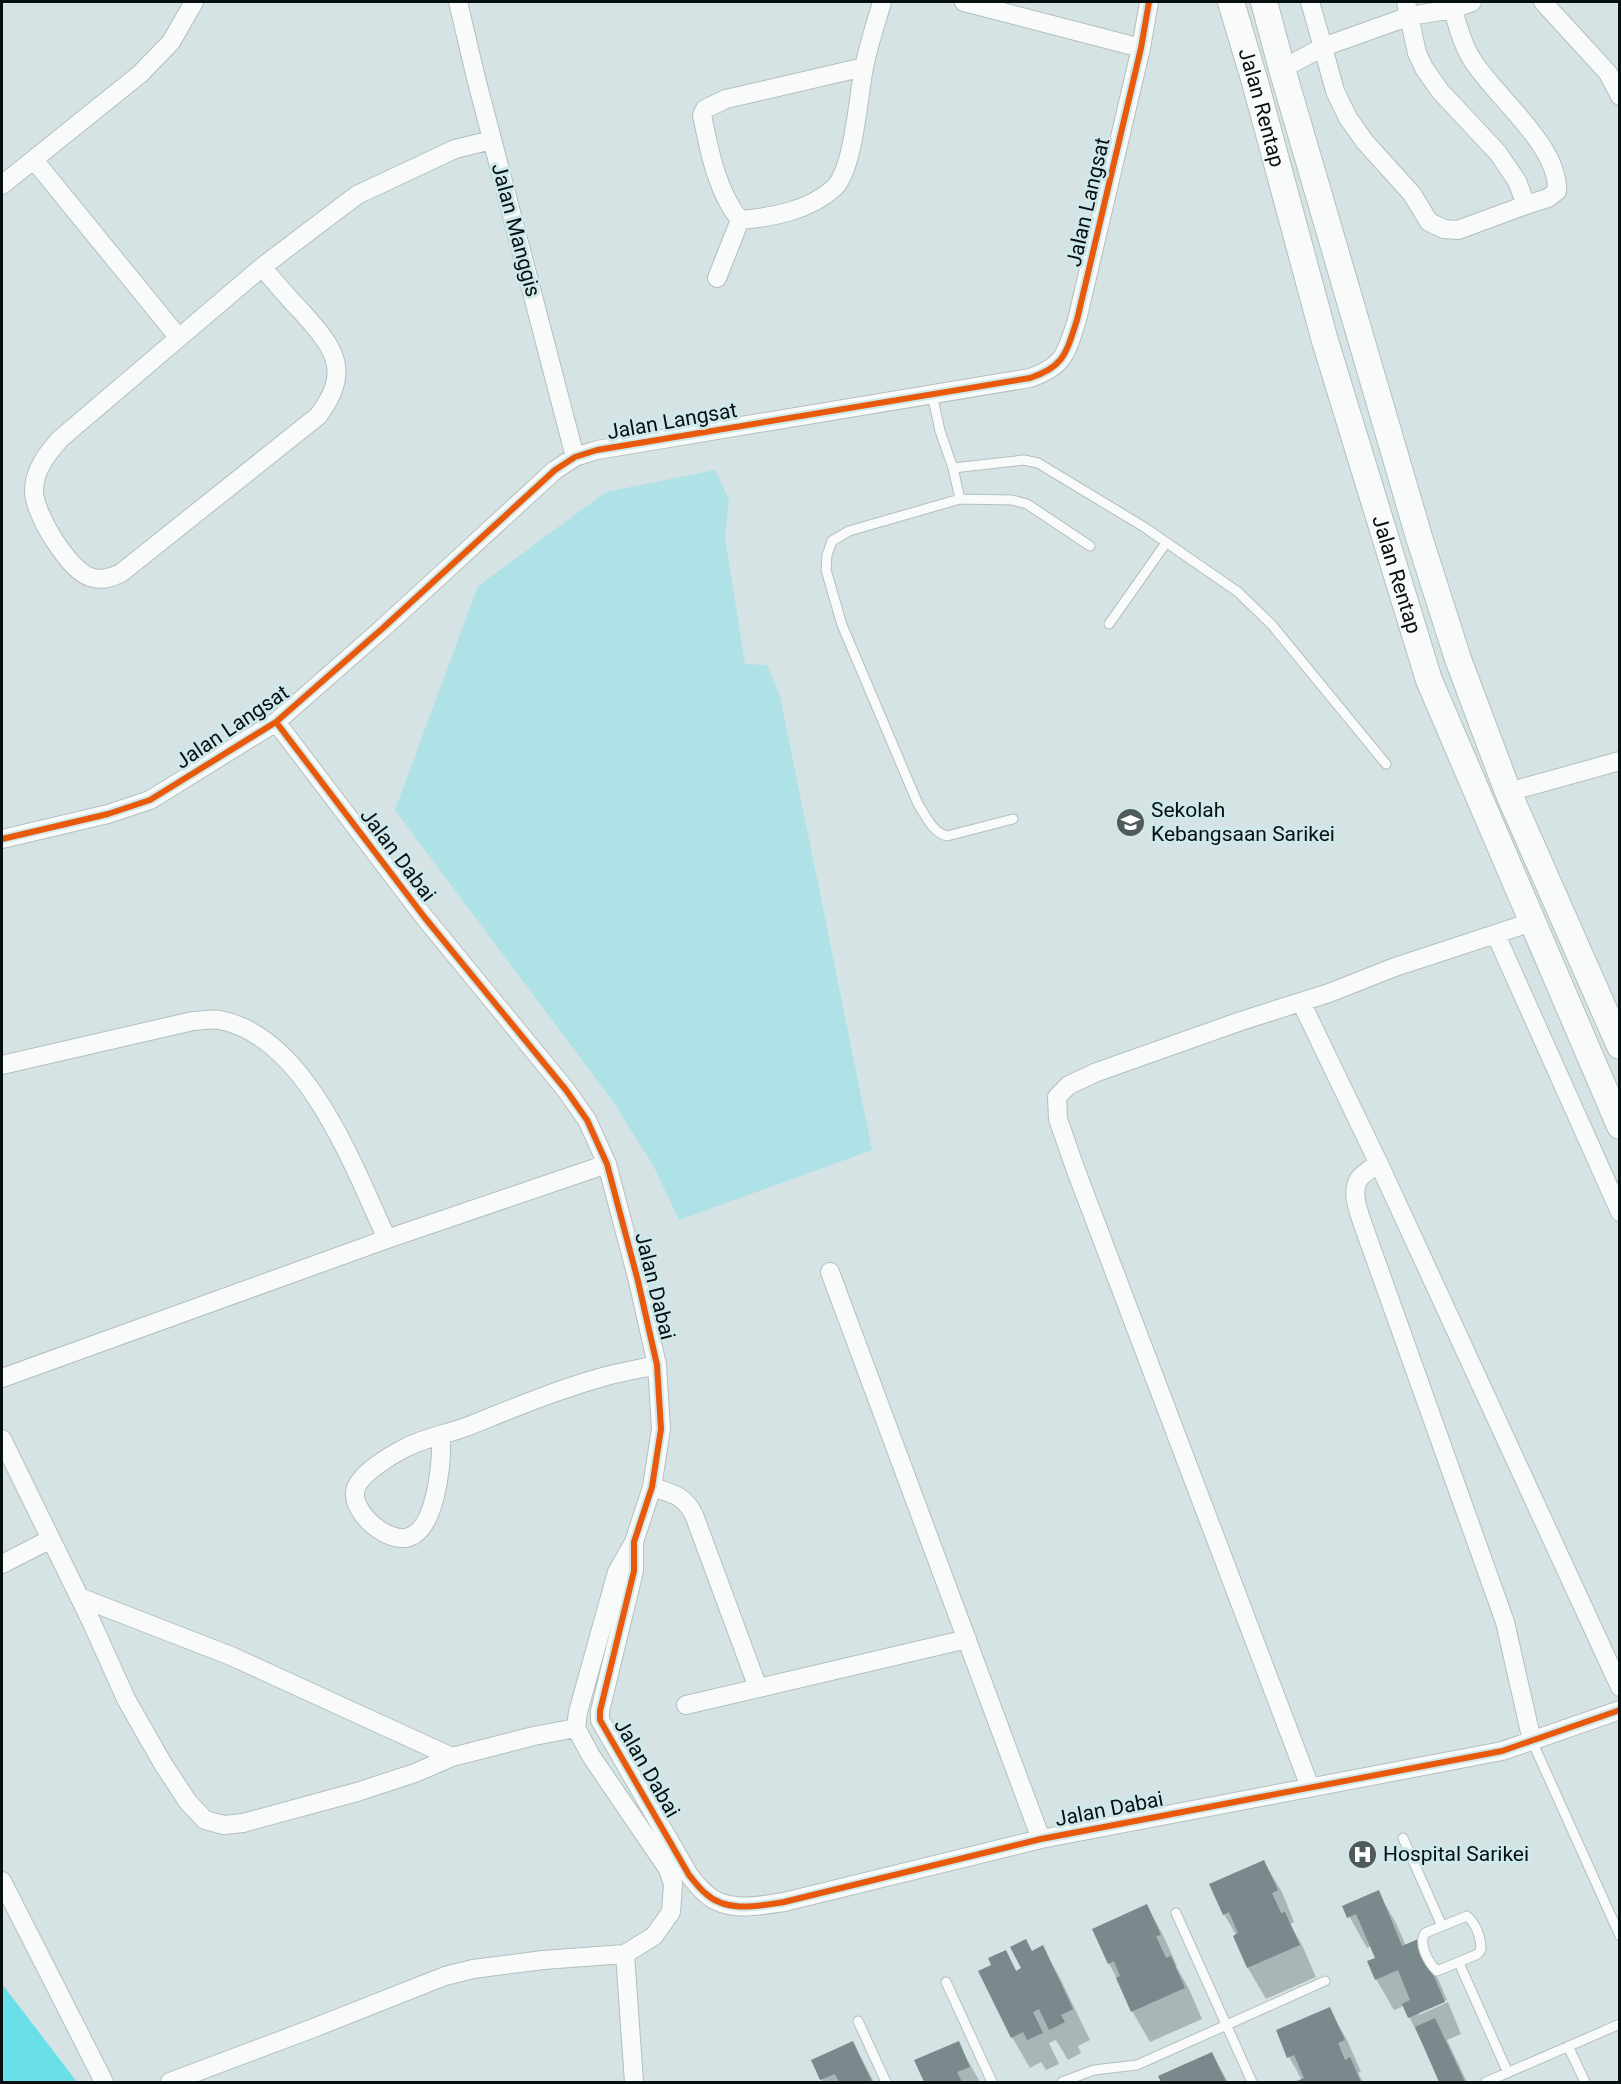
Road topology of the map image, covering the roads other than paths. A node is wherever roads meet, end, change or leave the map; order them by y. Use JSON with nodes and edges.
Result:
{"nodes":[{"id":1,"x":194,"y":2,"type":"edge"},
{"id":2,"x":458,"y":2,"type":"edge"},
{"id":3,"x":882,"y":2,"type":"edge"},
{"id":4,"x":964,"y":2,"type":"edge"},
{"id":5,"x":1149,"y":2,"type":"edge"},
{"id":6,"x":1230,"y":2,"type":"edge"},
{"id":7,"x":1264,"y":2,"type":"edge"},
{"id":8,"x":1310,"y":2,"type":"edge"},
{"id":9,"x":1472,"y":2,"type":"edge"},
{"id":10,"x":1543,"y":2,"type":"edge"},
{"id":11,"x":1452,"y":5,"type":"edge"},
{"id":12,"x":1408,"y":9,"type":"edge"},
{"id":13,"x":1323,"y":47,"type":"junction"},
{"id":14,"x":1141,"y":48,"type":"junction"},
{"id":15,"x":864,"y":67,"type":"junction"},
{"id":16,"x":1282,"y":69,"type":"junction"},
{"id":17,"x":1620,"y":96,"type":"edge"},
{"id":18,"x":492,"y":140,"type":"junction"},
{"id":19,"x":34,"y":160,"type":"junction"},
{"id":20,"x":2,"y":185,"type":"edge"},
{"id":21,"x":1526,"y":205,"type":"junction"},
{"id":22,"x":740,"y":220,"type":"junction"},
{"id":23,"x":262,"y":267,"type":"junction"},
{"id":24,"x":717,"y":278,"type":"dead end"},
{"id":25,"x":179,"y":338,"type":"junction"},
{"id":26,"x":932,"y":394,"type":"junction"},
{"id":27,"x":575,"y":457,"type":"junction"},
{"id":28,"x":953,"y":468,"type":"junction"},
{"id":29,"x":960,"y":499,"type":"junction"},
{"id":30,"x":1166,"y":543,"type":"junction"},
{"id":31,"x":1090,"y":546,"type":"dead end"},
{"id":32,"x":1109,"y":624,"type":"dead end"},
{"id":33,"x":276,"y":723,"type":"junction"},
{"id":34,"x":1620,"y":761,"type":"edge"},
{"id":35,"x":1386,"y":764,"type":"dead end"},
{"id":36,"x":1508,"y":792,"type":"junction"},
{"id":37,"x":1013,"y":819,"type":"dead end"},
{"id":38,"x":2,"y":839,"type":"edge"},
{"id":39,"x":1532,"y":922,"type":"junction"},
{"id":40,"x":1496,"y":934,"type":"junction"},
{"id":41,"x":1301,"y":1002,"type":"junction"},
{"id":42,"x":1620,"y":1047,"type":"edge"},
{"id":43,"x":2,"y":1065,"type":"edge"},
{"id":44,"x":1620,"y":1126,"type":"edge"},
{"id":45,"x":607,"y":1164,"type":"junction"},
{"id":46,"x":1379,"y":1164,"type":"junction"},
{"id":47,"x":1620,"y":1212,"type":"edge"},
{"id":48,"x":387,"y":1239,"type":"junction"},
{"id":49,"x":830,"y":1272,"type":"dead end"},
{"id":50,"x":657,"y":1365,"type":"junction"},
{"id":51,"x":2,"y":1378,"type":"edge"},
{"id":52,"x":441,"y":1436,"type":"junction"},
{"id":53,"x":2,"y":1439,"type":"edge"},
{"id":54,"x":652,"y":1487,"type":"junction"},
{"id":55,"x":51,"y":1539,"type":"junction"},
{"id":56,"x":634,"y":1542,"type":"junction"},
{"id":57,"x":2,"y":1564,"type":"edge"},
{"id":58,"x":79,"y":1597,"type":"junction"},
{"id":59,"x":967,"y":1639,"type":"junction"},
{"id":60,"x":1620,"y":1687,"type":"edge"},
{"id":61,"x":758,"y":1688,"type":"junction"},
{"id":62,"x":686,"y":1705,"type":"dead end"},
{"id":63,"x":1620,"y":1710,"type":"edge"},
{"id":64,"x":576,"y":1728,"type":"junction"},
{"id":65,"x":1532,"y":1741,"type":"junction"},
{"id":66,"x":452,"y":1757,"type":"junction"},
{"id":67,"x":1310,"y":1787,"type":"junction"},
{"id":68,"x":1403,"y":1838,"type":"dead end"},
{"id":69,"x":1041,"y":1839,"type":"junction"},
{"id":70,"x":2,"y":1881,"type":"edge"},
{"id":71,"x":1176,"y":1913,"type":"dead end"},
{"id":72,"x":1442,"y":1926,"type":"junction"},
{"id":73,"x":1620,"y":1936,"type":"edge"},
{"id":74,"x":624,"y":1954,"type":"junction"},
{"id":75,"x":1459,"y":1962,"type":"junction"},
{"id":76,"x":1324,"y":1981,"type":"dead end"},
{"id":77,"x":946,"y":1982,"type":"dead end"},
{"id":78,"x":858,"y":2021,"type":"dead end"},
{"id":79,"x":1620,"y":2024,"type":"edge"},
{"id":80,"x":1227,"y":2025,"type":"junction"},
{"id":81,"x":1568,"y":2046,"type":"junction"},
{"id":82,"x":1508,"y":2073,"type":"junction"},
{"id":83,"x":104,"y":2082,"type":"edge"},
{"id":84,"x":170,"y":2082,"type":"edge"},
{"id":85,"x":634,"y":2082,"type":"edge"},
{"id":86,"x":886,"y":2082,"type":"edge"},
{"id":87,"x":992,"y":2082,"type":"edge"},
{"id":88,"x":1062,"y":2082,"type":"edge"},
{"id":89,"x":1252,"y":2082,"type":"edge"},
{"id":90,"x":1486,"y":2082,"type":"edge"},
{"id":91,"x":1585,"y":2082,"type":"edge"}],
"edges":[{"from":1,"to":19,"type":"street"},
{"from":2,"to":18,"type":"street","name":"Jalan Manggis"},
{"from":3,"to":15,"type":"street"},
{"from":4,"to":14,"type":"street"},
{"from":5,"to":14,"type":"street","name":"Jalan Langsat"},
{"from":6,"to":39,"type":"main road","name":"Jalan Rentap"},
{"from":7,"to":16,"type":"main road","name":"Jalan Rentap"},
{"from":8,"to":13,"type":"street"},
{"from":9,"to":11,"type":"street"},
{"from":10,"to":17,"type":"street"},
{"from":11,"to":12,"type":"street"},
{"from":11,"to":21,"type":"street"},
{"from":12,"to":13,"type":"street"},
{"from":12,"to":21,"type":"street"},
{"from":13,"to":16,"type":"street"},
{"from":13,"to":21,"type":"street"},
{"from":14,"to":26,"type":"street","name":"Jalan Langsat"},
{"from":15,"to":22,"type":"street"},
{"from":15,"to":22,"type":"street"},
{"from":16,"to":36,"type":"main road","name":"Jalan Rentap"},
{"from":18,"to":23,"type":"street"},
{"from":18,"to":27,"type":"street","name":"Jalan Manggis"},
{"from":19,"to":20,"type":"street"},
{"from":19,"to":25,"type":"street"},
{"from":22,"to":24,"type":"street"},
{"from":23,"to":25,"type":"street"},
{"from":23,"to":25,"type":"street"},
{"from":26,"to":27,"type":"street","name":"Jalan Langsat"},
{"from":26,"to":28,"type":"lane"},
{"from":27,"to":33,"type":"street","name":"Jalan Langsat"},
{"from":28,"to":29,"type":"lane"},
{"from":28,"to":30,"type":"lane"},
{"from":29,"to":31,"type":"lane"},
{"from":29,"to":37,"type":"lane"},
{"from":30,"to":32,"type":"lane"},
{"from":30,"to":35,"type":"lane"},
{"from":33,"to":38,"type":"street","name":"Jalan Langsat"},
{"from":33,"to":45,"type":"street","name":"Jalan Dabai"},
{"from":34,"to":36,"type":"street"},
{"from":36,"to":42,"type":"main road","name":"Jalan Rentap"},
{"from":39,"to":40,"type":"street"},
{"from":39,"to":44,"type":"main road","name":"Jalan Rentap"},
{"from":40,"to":41,"type":"street"},
{"from":40,"to":47,"type":"street"},
{"from":41,"to":46,"type":"street"},
{"from":41,"to":67,"type":"street"},
{"from":43,"to":48,"type":"street"},
{"from":45,"to":48,"type":"street"},
{"from":45,"to":50,"type":"street","name":"Jalan Dabai"},
{"from":46,"to":60,"type":"street"},
{"from":46,"to":65,"type":"street"},
{"from":48,"to":51,"type":"street"},
{"from":49,"to":59,"type":"street"},
{"from":50,"to":52,"type":"street"},
{"from":50,"to":54,"type":"street","name":"Jalan Dabai"},
{"from":52,"to":52,"type":"street"},
{"from":53,"to":55,"type":"street"},
{"from":54,"to":56,"type":"street","name":"Jalan Dabai"},
{"from":54,"to":61,"type":"street"},
{"from":55,"to":57,"type":"street"},
{"from":55,"to":58,"type":"street"},
{"from":56,"to":64,"type":"street"},
{"from":56,"to":69,"type":"street","name":"Jalan Dabai"},
{"from":58,"to":66,"type":"street"},
{"from":58,"to":66,"type":"street"},
{"from":59,"to":61,"type":"street"},
{"from":59,"to":69,"type":"street"},
{"from":61,"to":62,"type":"street"},
{"from":63,"to":65,"type":"street","name":"Jalan Dabai"},
{"from":64,"to":66,"type":"street"},
{"from":64,"to":74,"type":"street"},
{"from":65,"to":67,"type":"street","name":"Jalan Dabai"},
{"from":65,"to":73,"type":"lane"},
{"from":67,"to":69,"type":"street","name":"Jalan Dabai"},
{"from":68,"to":72,"type":"lane"},
{"from":70,"to":83,"type":"street"},
{"from":71,"to":80,"type":"lane"},
{"from":72,"to":75,"type":"lane"},
{"from":72,"to":75,"type":"lane"},
{"from":74,"to":84,"type":"street"},
{"from":74,"to":85,"type":"street"},
{"from":75,"to":82,"type":"lane"},
{"from":76,"to":80,"type":"lane"},
{"from":77,"to":87,"type":"lane"},
{"from":78,"to":86,"type":"lane"},
{"from":79,"to":81,"type":"lane"},
{"from":80,"to":88,"type":"lane"},
{"from":80,"to":89,"type":"lane"},
{"from":81,"to":82,"type":"lane"},
{"from":81,"to":91,"type":"lane"},
{"from":82,"to":90,"type":"lane"}]}
